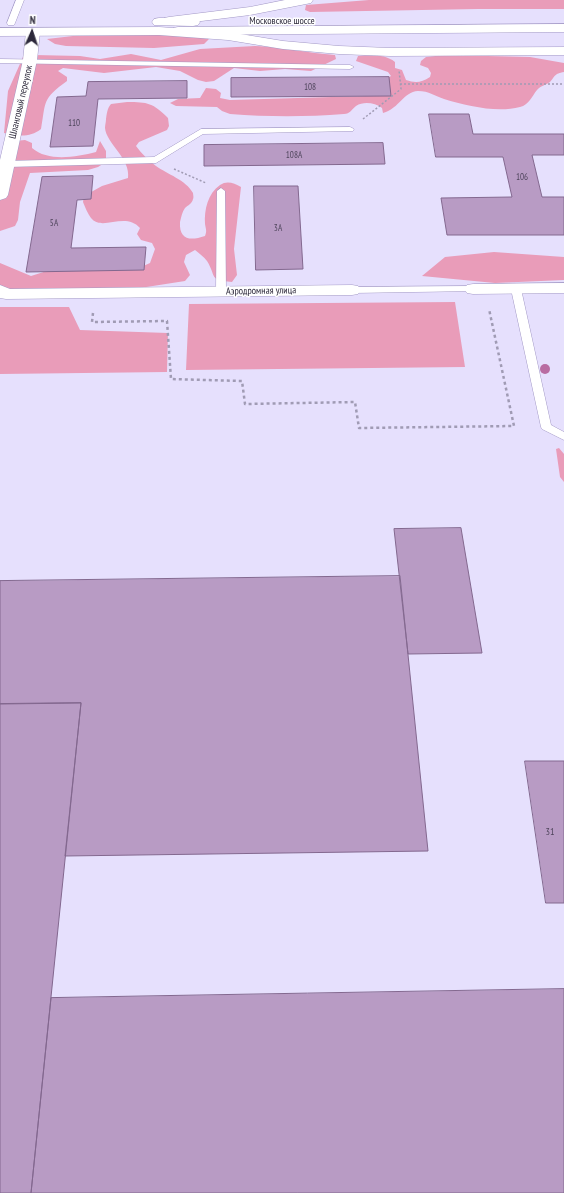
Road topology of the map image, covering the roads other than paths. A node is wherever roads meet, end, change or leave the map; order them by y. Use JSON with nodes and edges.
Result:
{"nodes":[{"id":1,"x":20,"y":0,"type":"edge"},
{"id":2,"x":305,"y":0,"type":"edge"},
{"id":3,"x":564,"y":18,"type":"edge"},
{"id":4,"x":4,"y":26,"type":"edge"},
{"id":5,"x":159,"y":26,"type":"junction"},
{"id":6,"x":564,"y":28,"type":"edge"},
{"id":7,"x":33,"y":32,"type":"junction"},
{"id":8,"x":564,"y":51,"type":"edge"},
{"id":9,"x":30,"y":60,"type":"junction"},
{"id":10,"x":0,"y":61,"type":"edge"},
{"id":11,"x":350,"y":67,"type":"dead end"},
{"id":12,"x":350,"y":129,"type":"road end"},
{"id":13,"x":7,"y":164,"type":"junction"},
{"id":14,"x":221,"y":191,"type":"road end"},
{"id":15,"x":0,"y":195,"type":"edge"},
{"id":16,"x":564,"y":288,"type":"edge"},
{"id":17,"x":479,"y":289,"type":"joint"},
{"id":18,"x":516,"y":289,"type":"junction"},
{"id":19,"x":352,"y":290,"type":"joint"},
{"id":20,"x":3,"y":292,"type":"edge"},
{"id":21,"x":221,"y":292,"type":"junction"},
{"id":22,"x":564,"y":437,"type":"edge"}],
"edges":[{"from":1,"to":4,"type":"lane"},
{"from":2,"to":5,"type":"main road"},
{"from":3,"to":5,"type":"main road","name":"Московское шоссе"},
{"from":4,"to":5,"type":"main road","name":"Московское шоссе"},
{"from":4,"to":7,"type":"main road","name":"Московское шоссе"},
{"from":5,"to":6,"type":"main road","name":"Московское шоссе"},
{"from":5,"to":7,"type":"main road","name":"Московское шоссе"},
{"from":5,"to":8,"type":"main road"},
{"from":7,"to":9,"type":"main road","name":"Шланговый переулок"},
{"from":9,"to":10,"type":"lane"},
{"from":9,"to":11,"type":"lane"},
{"from":9,"to":13,"type":"main road","name":"Шланговый переулок"},
{"from":12,"to":13,"type":"lane"},
{"from":13,"to":15,"type":"main road","name":"Шланговый переулок"},
{"from":14,"to":21,"type":"lane"},
{"from":16,"to":18,"type":"main road","name":"Аэродромная улица"},
{"from":17,"to":18,"type":"main road","name":"Аэродромная улица"},
{"from":17,"to":19,"type":"lane","name":"Аэродромная улица"},
{"from":18,"to":22,"type":"lane"},
{"from":19,"to":21,"type":"main road","name":"Аэродромная улица"},
{"from":20,"to":21,"type":"main road","name":"Аэродромная улица"}]}
